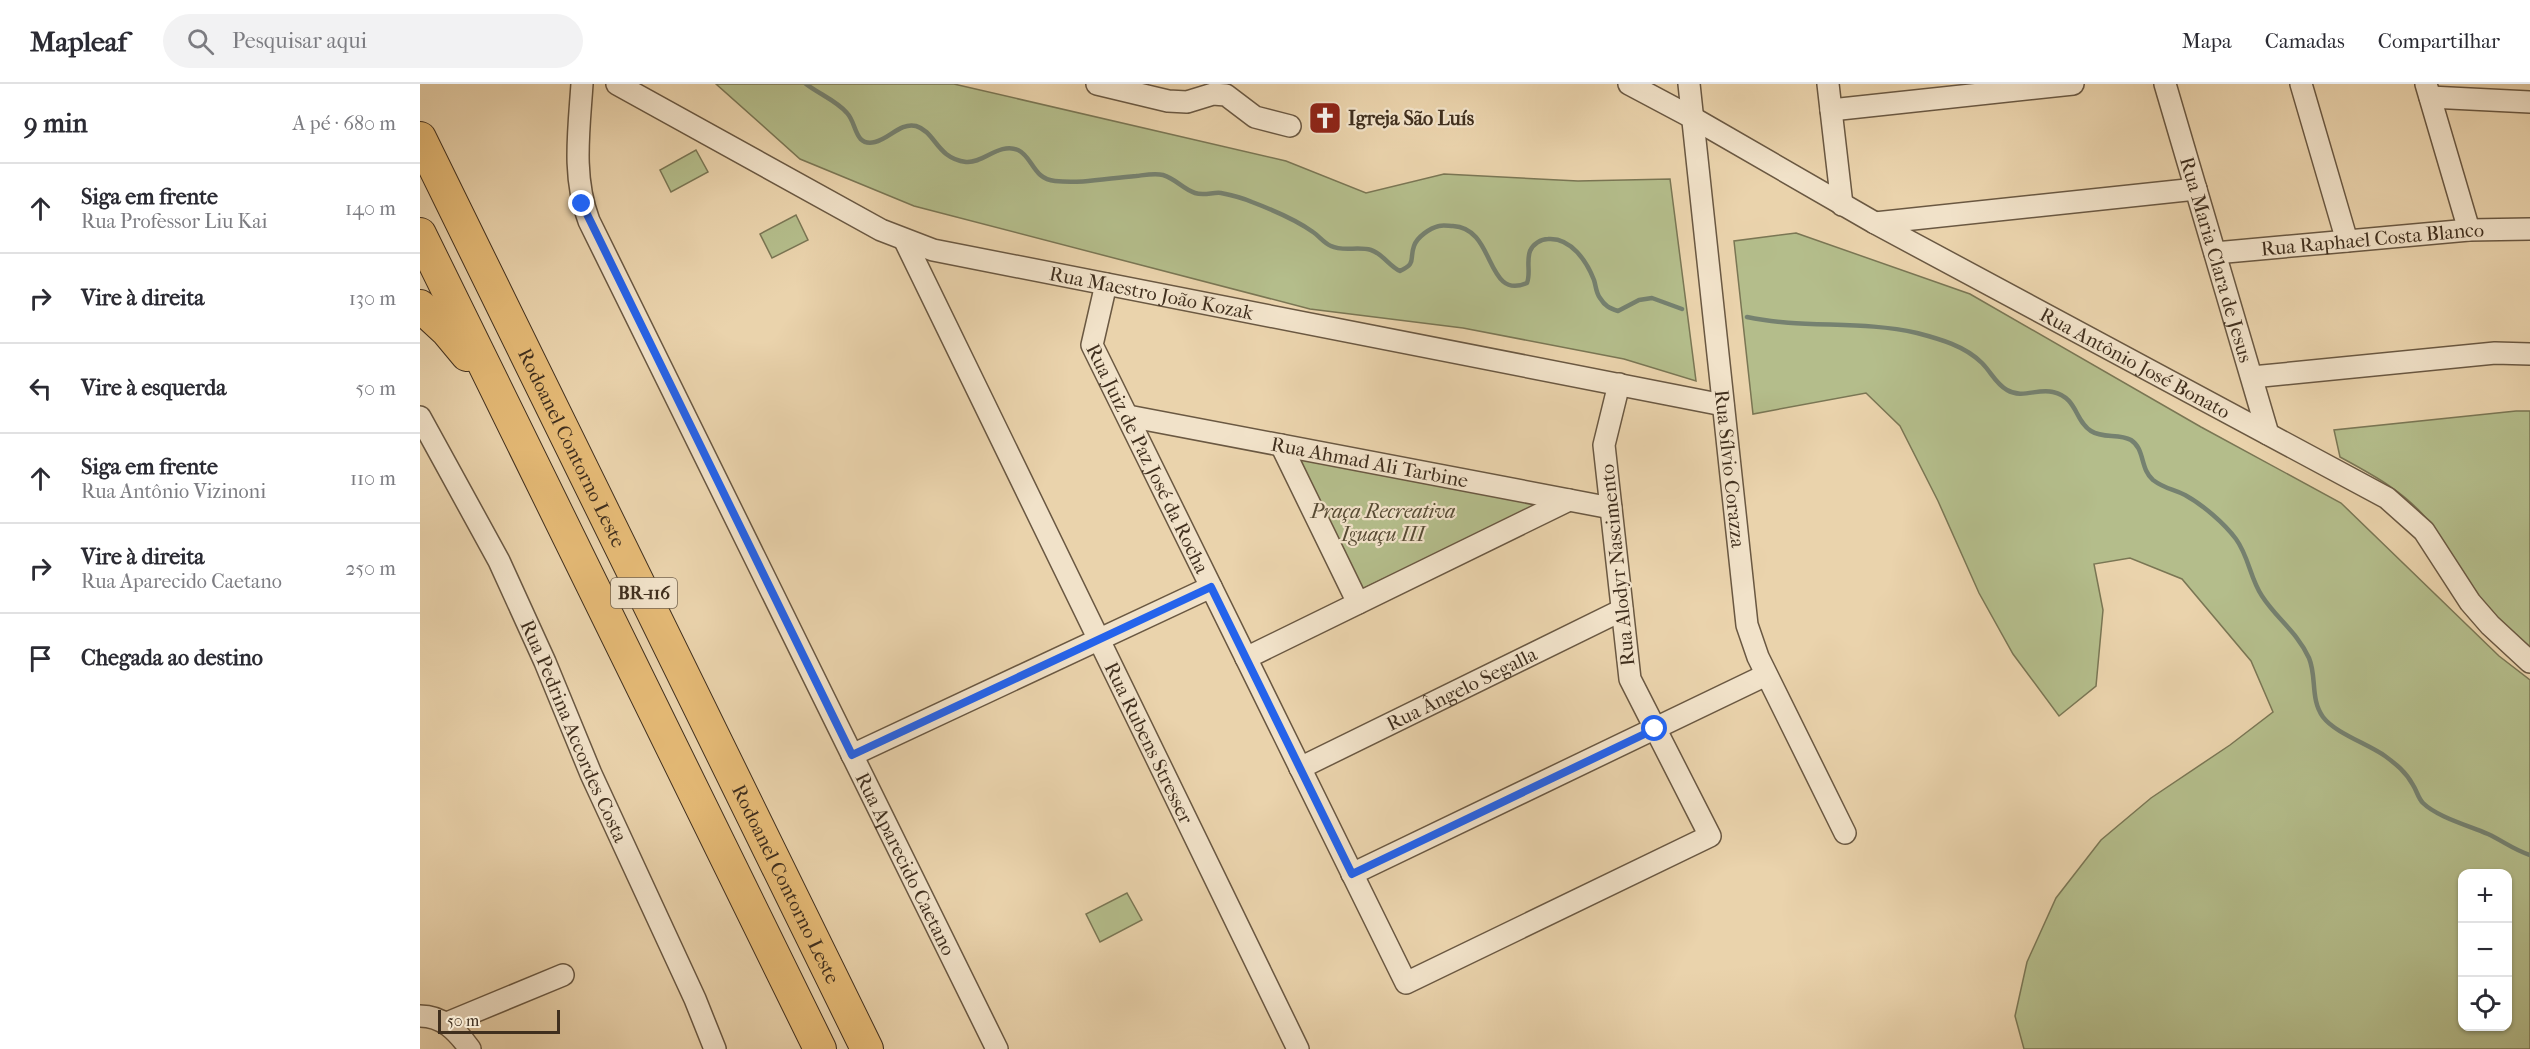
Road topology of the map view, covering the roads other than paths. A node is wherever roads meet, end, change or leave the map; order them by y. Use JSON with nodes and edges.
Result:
{"nodes":[{"id":1,"x":582,"y":84,"type":"edge"},
{"id":2,"x":617,"y":84,"type":"edge"},
{"id":3,"x":1097,"y":84,"type":"edge"},
{"id":4,"x":1631,"y":84,"type":"edge"},
{"id":5,"x":1689,"y":84,"type":"edge"},
{"id":6,"x":1828,"y":84,"type":"edge"},
{"id":7,"x":2073,"y":84,"type":"edge"},
{"id":8,"x":2165,"y":84,"type":"edge"},
{"id":9,"x":2301,"y":84,"type":"edge"},
{"id":10,"x":2428,"y":90,"type":"edge"},
{"id":11,"x":2524,"y":96,"type":"edge"},
{"id":12,"x":1831,"y":110,"type":"junction"},
{"id":13,"x":1693,"y":118,"type":"junction"},
{"id":14,"x":1290,"y":126,"type":"dead end"},
{"id":15,"x":420,"y":138,"type":"edge"},
{"id":16,"x":2196,"y":189,"type":"junction"},
{"id":17,"x":1842,"y":204,"type":"junction"},
{"id":18,"x":1875,"y":223,"type":"junction"},
{"id":19,"x":2530,"y":229,"type":"edge"},
{"id":20,"x":2469,"y":230,"type":"junction"},
{"id":21,"x":420,"y":234,"type":"edge"},
{"id":22,"x":905,"y":241,"type":"junction"},
{"id":23,"x":2347,"y":241,"type":"junction"},
{"id":24,"x":2215,"y":253,"type":"junction"},
{"id":25,"x":1106,"y":284,"type":"junction"},
{"id":26,"x":425,"y":316,"type":"edge"},
{"id":27,"x":2530,"y":354,"type":"edge"},
{"id":28,"x":2252,"y":376,"type":"junction"},
{"id":29,"x":1618,"y":384,"type":"junction"},
{"id":30,"x":494,"y":385,"type":"junction"},
{"id":31,"x":1723,"y":405,"type":"junction"},
{"id":32,"x":1128,"y":416,"type":"junction"},
{"id":33,"x":420,"y":417,"type":"edge"},
{"id":34,"x":2268,"y":434,"type":"junction"},
{"id":35,"x":1281,"y":446,"type":"junction"},
{"id":36,"x":1569,"y":500,"type":"junction"},
{"id":37,"x":1611,"y":508,"type":"junction"},
{"id":38,"x":1211,"y":587,"type":"junction"},
{"id":39,"x":1358,"y":603,"type":"junction"},
{"id":40,"x":1622,"y":610,"type":"junction"},
{"id":41,"x":1099,"y":639,"type":"junction"},
{"id":42,"x":1246,"y":658,"type":"junction"},
{"id":43,"x":2530,"y":662,"type":"edge"},
{"id":44,"x":1766,"y":675,"type":"junction"},
{"id":45,"x":1655,"y":729,"type":"junction"},
{"id":46,"x":852,"y":755,"type":"junction"},
{"id":47,"x":1300,"y":768,"type":"junction"},
{"id":48,"x":1845,"y":833,"type":"dead end"},
{"id":49,"x":1352,"y":874,"type":"junction"},
{"id":50,"x":563,"y":975,"type":"dead end"},
{"id":51,"x":1406,"y":983,"type":"joint"},
{"id":52,"x":420,"y":1016,"type":"edge"},
{"id":53,"x":447,"y":1023,"type":"junction"},
{"id":54,"x":470,"y":1049,"type":"edge"},
{"id":55,"x":715,"y":1049,"type":"edge"},
{"id":56,"x":820,"y":1049,"type":"edge"},
{"id":57,"x":867,"y":1049,"type":"edge"},
{"id":58,"x":997,"y":1049,"type":"edge"},
{"id":59,"x":1298,"y":1049,"type":"edge"}],
"edges":[{"from":1,"to":46,"type":"street","name":"Rua Aparecido Caetano"},
{"from":2,"to":22,"type":"street","name":"Rua Maestro João Kozak"},
{"from":3,"to":14,"type":"street"},
{"from":4,"to":13,"type":"street","name":"Rua Antônio José Bonato"},
{"from":5,"to":13,"type":"street","name":"Rua Sílvio Corazza"},
{"from":6,"to":12,"type":"street"},
{"from":7,"to":12,"type":"street"},
{"from":8,"to":16,"type":"street","name":"Rua Maria Clara de Jesus"},
{"from":9,"to":23,"type":"street"},
{"from":10,"to":11,"type":"street"},
{"from":10,"to":20,"type":"street"},
{"from":12,"to":17,"type":"street"},
{"from":13,"to":17,"type":"street","name":"Rua Antônio José Bonato"},
{"from":13,"to":31,"type":"street","name":"Rua Sílvio Corazza"},
{"from":15,"to":57,"type":"highway","name":"Rodoanel Contorno Leste","number":"BR-116"},
{"from":16,"to":18,"type":"street"},
{"from":16,"to":24,"type":"street","name":"Rua Maria Clara de Jesus"},
{"from":17,"to":18,"type":"street","name":"Rua Antônio José Bonato"},
{"from":18,"to":34,"type":"street","name":"Rua Antônio José Bonato"},
{"from":19,"to":20,"type":"street","name":"Rua Raphael Costa Blanco"},
{"from":20,"to":23,"type":"street","name":"Rua Raphael Costa Blanco"},
{"from":21,"to":30,"type":"highway","number":"BR-116"},
{"from":22,"to":25,"type":"street","name":"Rua Maestro João Kozak"},
{"from":22,"to":41,"type":"street","name":"Rua Rubens Stresser"},
{"from":23,"to":24,"type":"street","name":"Rua Raphael Costa Blanco"},
{"from":24,"to":28,"type":"street","name":"Rua Maria Clara de Jesus"},
{"from":25,"to":29,"type":"street","name":"Rua Maestro João Kozak"},
{"from":25,"to":32,"type":"street","name":"Rua Juiz de Paz José da Rocha"},
{"from":26,"to":30,"type":"highway"},
{"from":27,"to":28,"type":"street"},
{"from":28,"to":34,"type":"street","name":"Rua Maria Clara de Jesus"},
{"from":29,"to":31,"type":"street","name":"Rua Maestro João Kozak"},
{"from":29,"to":37,"type":"street","name":"Rua Alodyr Nascimento"},
{"from":30,"to":56,"type":"highway","number":"BR-116"},
{"from":31,"to":44,"type":"street","name":"Rua Sílvio Corazza"},
{"from":32,"to":35,"type":"street","name":"Rua Ahmad Ali Tarbine"},
{"from":32,"to":38,"type":"street","name":"Rua Juiz de Paz José da Rocha"},
{"from":33,"to":55,"type":"street","name":"Rua Pedrina Accordes Costa"},
{"from":34,"to":43,"type":"street","name":"Rua Antônio José Bonato"},
{"from":35,"to":36,"type":"street","name":"Rua Ahmad Ali Tarbine"},
{"from":35,"to":39,"type":"street"},
{"from":36,"to":37,"type":"street","name":"Rua Ahmad Ali Tarbine"},
{"from":36,"to":39,"type":"street"},
{"from":37,"to":40,"type":"street","name":"Rua Alodyr Nascimento"},
{"from":38,"to":41,"type":"street"},
{"from":38,"to":42,"type":"street","name":"Rua Juiz de Paz José da Rocha"},
{"from":39,"to":42,"type":"street"},
{"from":40,"to":45,"type":"street","name":"Rua Alodyr Nascimento"},
{"from":40,"to":47,"type":"street","name":"Rua Ângelo Segalla"},
{"from":41,"to":46,"type":"street"},
{"from":41,"to":59,"type":"street","name":"Rua Rubens Stresser"},
{"from":42,"to":47,"type":"street","name":"Rua Juiz de Paz José da Rocha"},
{"from":44,"to":45,"type":"street"},
{"from":44,"to":48,"type":"street","name":"Rua Sílvio Corazza"},
{"from":45,"to":49,"type":"street"},
{"from":45,"to":51,"type":"street","name":"Rua Alodyr Nascimento"},
{"from":46,"to":58,"type":"street","name":"Rua Aparecido Caetano"},
{"from":47,"to":49,"type":"street","name":"Rua Juiz de Paz José da Rocha"},
{"from":49,"to":51,"type":"street","name":"Rua Juiz de Paz José da Rocha"},
{"from":50,"to":53,"type":"street"},
{"from":52,"to":53,"type":"street"},
{"from":53,"to":54,"type":"street"}]}
